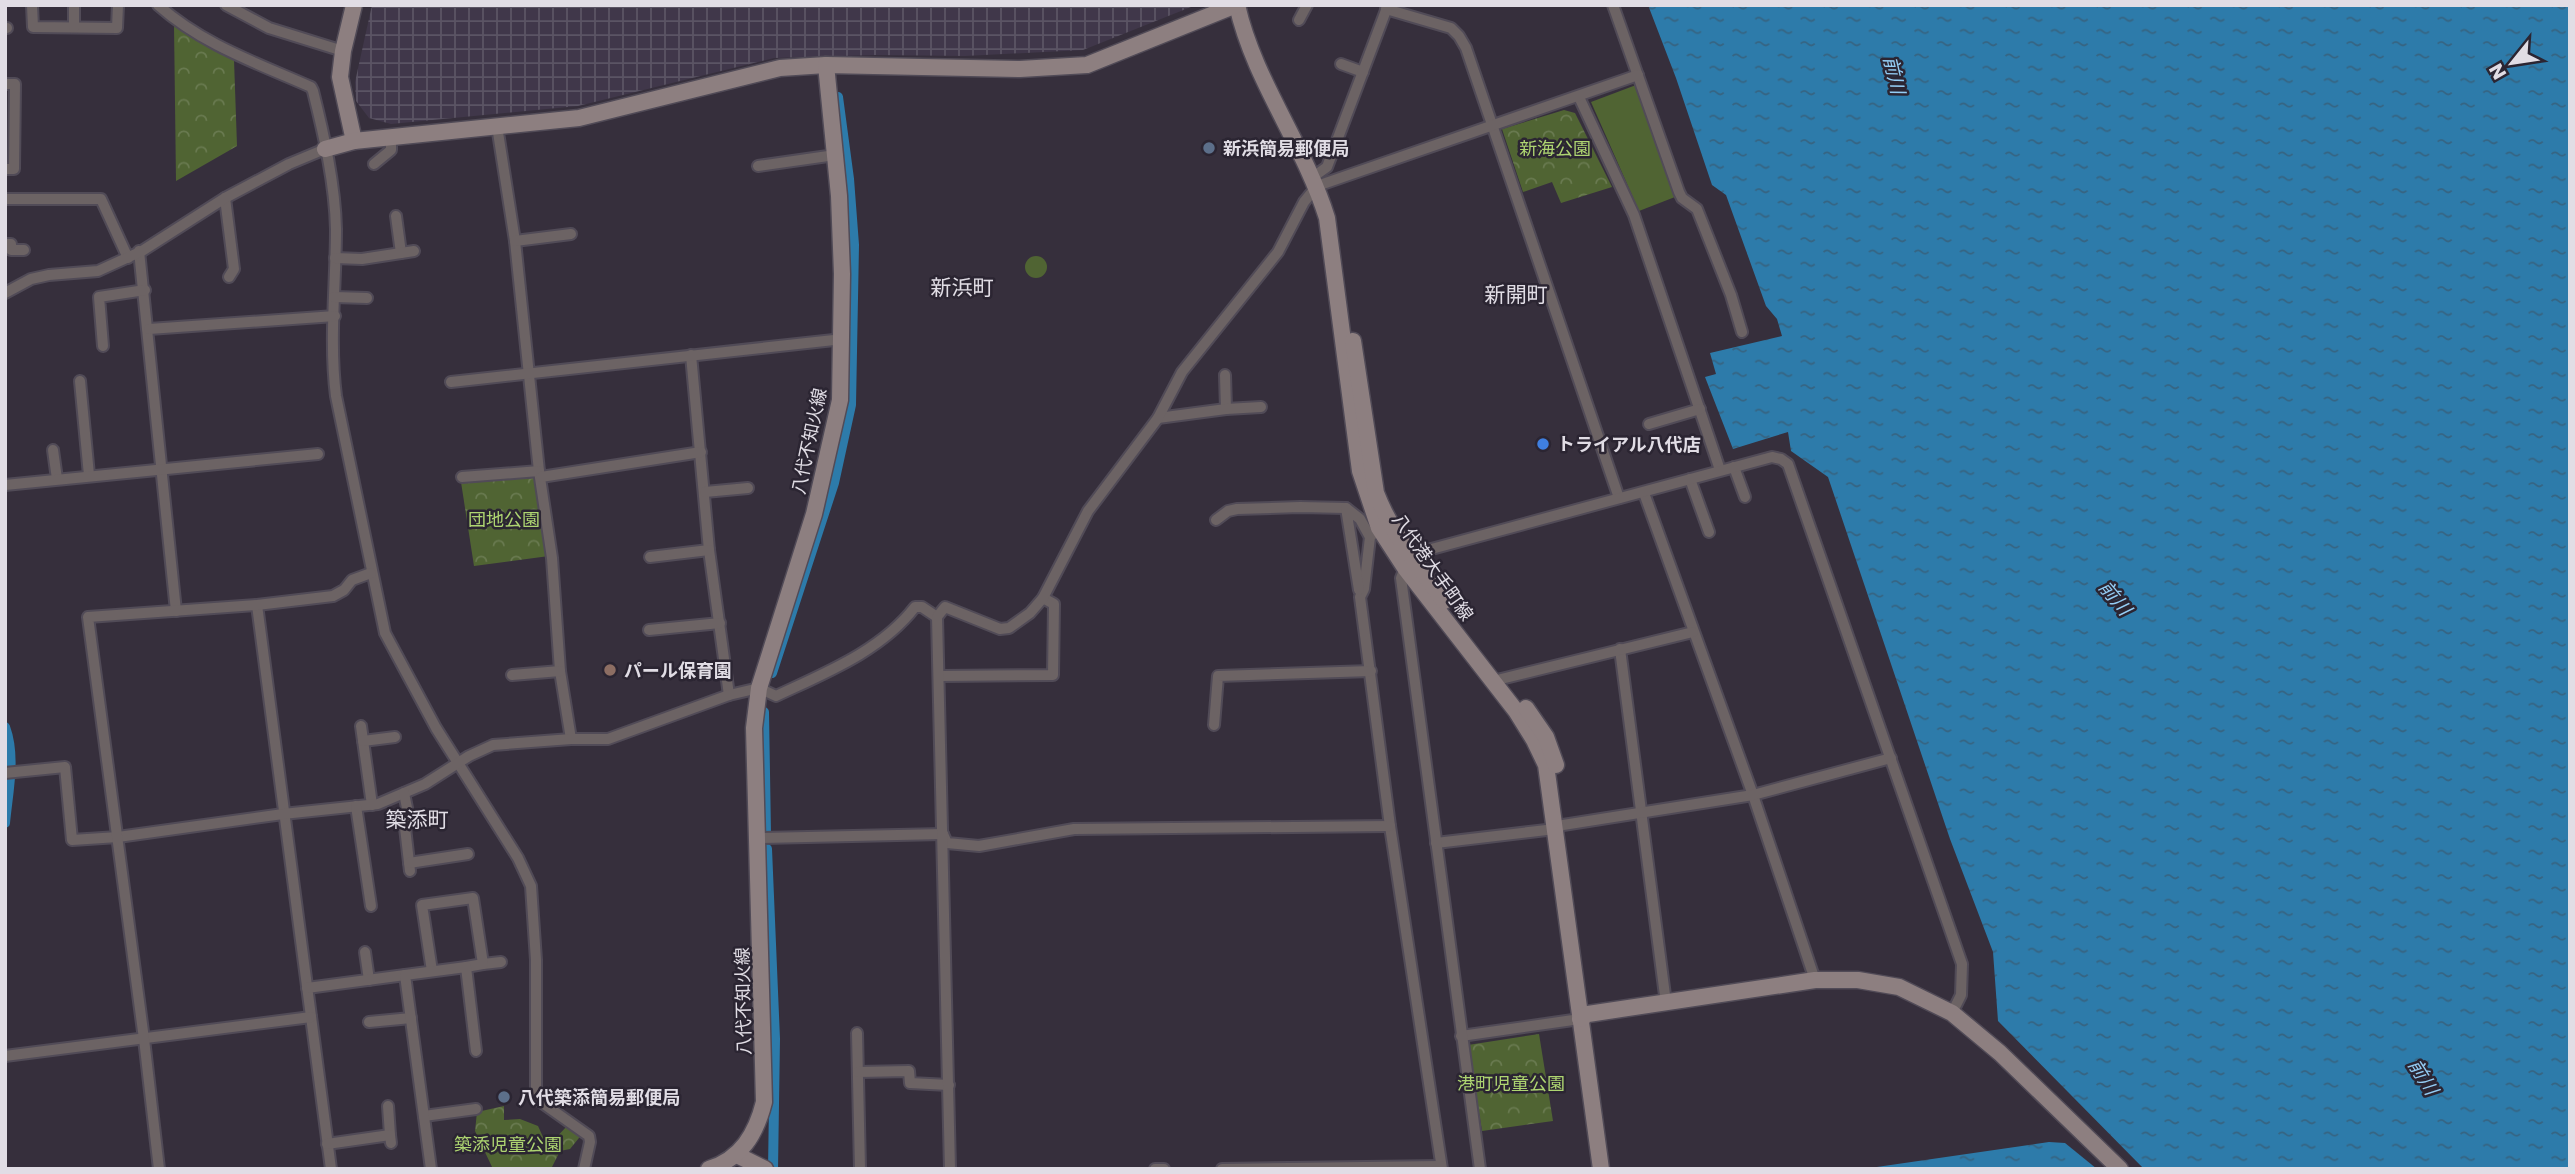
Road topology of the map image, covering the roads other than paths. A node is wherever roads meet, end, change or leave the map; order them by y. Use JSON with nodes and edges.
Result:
{"nodes":[{"id":1,"x":32,"y":5,"type":"edge"},
{"id":2,"x":74,"y":5,"type":"edge"},
{"id":3,"x":118,"y":5,"type":"edge"},
{"id":4,"x":158,"y":5,"type":"edge"},
{"id":5,"x":226,"y":5,"type":"edge"},
{"id":6,"x":354,"y":5,"type":"edge"},
{"id":7,"x":1236,"y":5,"type":"edge"},
{"id":8,"x":1247,"y":5,"type":"edge"},
{"id":9,"x":1307,"y":5,"type":"edge"},
{"id":10,"x":1613,"y":5,"type":"edge"},
{"id":11,"x":1387,"y":7,"type":"edge"},
{"id":12,"x":1298,"y":20,"type":"dead end"},
{"id":13,"x":74,"y":27,"type":"junction"},
{"id":14,"x":343,"y":51,"type":"junction"},
{"id":15,"x":1341,"y":64,"type":"dead end"},
{"id":16,"x":826,"y":65,"type":"junction"},
{"id":17,"x":1363,"y":72,"type":"junction"},
{"id":18,"x":1638,"y":75,"type":"junction"},
{"id":19,"x":5,"y":84,"type":"edge"},
{"id":20,"x":1578,"y":97,"type":"junction"},
{"id":21,"x":1493,"y":125,"type":"junction"},
{"id":22,"x":497,"y":126,"type":"junction"},
{"id":23,"x":391,"y":137,"type":"junction"},
{"id":24,"x":354,"y":141,"type":"junction"},
{"id":25,"x":325,"y":149,"type":"junction"},
{"id":26,"x":835,"y":155,"type":"junction"},
{"id":27,"x":374,"y":164,"type":"dead end"},
{"id":28,"x":758,"y":166,"type":"dead end"},
{"id":29,"x":5,"y":169,"type":"edge"},
{"id":30,"x":1319,"y":180,"type":"junction"},
{"id":31,"x":225,"y":198,"type":"junction"},
{"id":32,"x":5,"y":199,"type":"edge"},
{"id":33,"x":397,"y":216,"type":"dead end"},
{"id":34,"x":571,"y":234,"type":"dead end"},
{"id":35,"x":515,"y":241,"type":"junction"},
{"id":36,"x":5,"y":244,"type":"edge"},
{"id":37,"x":24,"y":250,"type":"dead end"},
{"id":38,"x":139,"y":251,"type":"junction"},
{"id":39,"x":414,"y":251,"type":"dead end"},
{"id":40,"x":401,"y":253,"type":"junction"},
{"id":41,"x":128,"y":258,"type":"junction"},
{"id":42,"x":335,"y":258,"type":"junction"},
{"id":43,"x":229,"y":277,"type":"dead end"},
{"id":44,"x":145,"y":290,"type":"junction"},
{"id":45,"x":5,"y":293,"type":"edge"},
{"id":46,"x":334,"y":297,"type":"junction"},
{"id":47,"x":367,"y":298,"type":"dead end"},
{"id":48,"x":335,"y":316,"type":"junction"},
{"id":49,"x":144,"y":324,"type":"junction"},
{"id":50,"x":1742,"y":332,"type":"dead end"},
{"id":51,"x":843,"y":339,"type":"junction"},
{"id":52,"x":103,"y":346,"type":"dead end"},
{"id":53,"x":691,"y":355,"type":"junction"},
{"id":54,"x":529,"y":373,"type":"junction"},
{"id":55,"x":1225,"y":375,"type":"dead end"},
{"id":56,"x":80,"y":381,"type":"dead end"},
{"id":57,"x":451,"y":382,"type":"dead end"},
{"id":58,"x":1261,"y":407,"type":"dead end"},
{"id":59,"x":1226,"y":409,"type":"junction"},
{"id":60,"x":1700,"y":409,"type":"junction"},
{"id":61,"x":1158,"y":418,"type":"junction"},
{"id":62,"x":1649,"y":424,"type":"dead end"},
{"id":63,"x":53,"y":450,"type":"dead end"},
{"id":64,"x":701,"y":452,"type":"junction"},
{"id":65,"x":318,"y":454,"type":"dead end"},
{"id":66,"x":1734,"y":467,"type":"junction"},
{"id":67,"x":162,"y":468,"type":"junction"},
{"id":68,"x":1720,"y":470,"type":"junction"},
{"id":69,"x":540,"y":474,"type":"junction"},
{"id":70,"x":89,"y":475,"type":"junction"},
{"id":71,"x":462,"y":477,"type":"dead end"},
{"id":72,"x":57,"y":479,"type":"junction"},
{"id":73,"x":1690,"y":479,"type":"junction"},
{"id":74,"x":5,"y":485,"type":"edge"},
{"id":75,"x":748,"y":488,"type":"dead end"},
{"id":76,"x":705,"y":492,"type":"junction"},
{"id":77,"x":1644,"y":493,"type":"junction"},
{"id":78,"x":1745,"y":497,"type":"dead end"},
{"id":79,"x":1619,"y":498,"type":"junction"},
{"id":80,"x":1346,"y":508,"type":"junction"},
{"id":81,"x":1216,"y":520,"type":"dead end"},
{"id":82,"x":1709,"y":532,"type":"dead end"},
{"id":83,"x":1374,"y":533,"type":"junction"},
{"id":84,"x":709,"y":550,"type":"junction"},
{"id":85,"x":650,"y":557,"type":"dead end"},
{"id":86,"x":1409,"y":563,"type":"junction"},
{"id":87,"x":371,"y":573,"type":"junction"},
{"id":88,"x":1360,"y":597,"type":"junction"},
{"id":89,"x":1043,"y":598,"type":"junction"},
{"id":90,"x":257,"y":605,"type":"junction"},
{"id":91,"x":176,"y":611,"type":"junction"},
{"id":92,"x":937,"y":617,"type":"junction"},
{"id":93,"x":720,"y":623,"type":"junction"},
{"id":94,"x":649,"y":630,"type":"dead end"},
{"id":95,"x":1693,"y":632,"type":"junction"},
{"id":96,"x":1620,"y":649,"type":"junction"},
{"id":97,"x":560,"y":671,"type":"junction"},
{"id":98,"x":1371,"y":671,"type":"junction"},
{"id":99,"x":512,"y":675,"type":"dead end"},
{"id":100,"x":940,"y":676,"type":"junction"},
{"id":101,"x":1498,"y":680,"type":"junction"},
{"id":102,"x":759,"y":688,"type":"junction"},
{"id":103,"x":729,"y":695,"type":"junction"},
{"id":104,"x":1214,"y":725,"type":"dead end"},
{"id":105,"x":361,"y":726,"type":"dead end"},
{"id":106,"x":395,"y":737,"type":"dead end"},
{"id":107,"x":572,"y":739,"type":"junction"},
{"id":108,"x":363,"y":741,"type":"junction"},
{"id":109,"x":1891,"y":758,"type":"junction"},
{"id":110,"x":458,"y":763,"type":"junction"},
{"id":111,"x":9,"y":772,"type":"edge"},
{"id":112,"x":404,"y":793,"type":"junction"},
{"id":113,"x":1753,"y":795,"type":"junction"},
{"id":114,"x":372,"y":805,"type":"junction"},
{"id":115,"x":356,"y":806,"type":"junction"},
{"id":116,"x":1640,"y":813,"type":"junction"},
{"id":117,"x":283,"y":814,"type":"junction"},
{"id":118,"x":1390,"y":826,"type":"junction"},
{"id":119,"x":1559,"y":827,"type":"junction"},
{"id":120,"x":943,"y":834,"type":"junction"},
{"id":121,"x":118,"y":837,"type":"junction"},
{"id":122,"x":759,"y":838,"type":"junction"},
{"id":123,"x":1436,"y":843,"type":"junction"},
{"id":124,"x":468,"y":853,"type":"dead end"},
{"id":125,"x":370,"y":905,"type":"dead end"},
{"id":126,"x":365,"y":952,"type":"dead end"},
{"id":127,"x":501,"y":962,"type":"dead end"},
{"id":128,"x":483,"y":964,"type":"junction"},
{"id":129,"x":466,"y":967,"type":"junction"},
{"id":130,"x":432,"y":971,"type":"junction"},
{"id":131,"x":405,"y":975,"type":"junction"},
{"id":132,"x":369,"y":980,"type":"junction"},
{"id":133,"x":1815,"y":980,"type":"junction"},
{"id":134,"x":307,"y":988,"type":"junction"},
{"id":135,"x":1666,"y":1003,"type":"junction"},
{"id":136,"x":1952,"y":1013,"type":"junction"},
{"id":137,"x":1584,"y":1016,"type":"junction"},
{"id":138,"x":311,"y":1017,"type":"junction"},
{"id":139,"x":411,"y":1018,"type":"junction"},
{"id":140,"x":369,"y":1022,"type":"dead end"},
{"id":141,"x":857,"y":1033,"type":"dead end"},
{"id":142,"x":1461,"y":1036,"type":"junction"},
{"id":143,"x":144,"y":1039,"type":"junction"},
{"id":144,"x":476,"y":1051,"type":"dead end"},
{"id":145,"x":5,"y":1056,"type":"edge"},
{"id":146,"x":858,"y":1072,"type":"junction"},
{"id":147,"x":949,"y":1085,"type":"junction"},
{"id":148,"x":388,"y":1106,"type":"dead end"},
{"id":149,"x":476,"y":1109,"type":"dead end"},
{"id":150,"x":424,"y":1116,"type":"junction"},
{"id":151,"x":327,"y":1144,"type":"junction"},
{"id":152,"x":737,"y":1155,"type":"junction"},
{"id":153,"x":759,"y":1166,"type":"edge"},
{"id":154,"x":1334,"y":1167,"type":"edge"},
{"id":155,"x":1441,"y":1167,"type":"edge"},
{"id":156,"x":159,"y":1169,"type":"edge"},
{"id":157,"x":331,"y":1169,"type":"edge"},
{"id":158,"x":431,"y":1169,"type":"edge"},
{"id":159,"x":584,"y":1169,"type":"edge"},
{"id":160,"x":709,"y":1169,"type":"edge"},
{"id":161,"x":860,"y":1169,"type":"edge"},
{"id":162,"x":950,"y":1169,"type":"edge"},
{"id":163,"x":1155,"y":1169,"type":"edge"},
{"id":164,"x":1164,"y":1169,"type":"edge"},
{"id":165,"x":1222,"y":1169,"type":"edge"},
{"id":166,"x":1480,"y":1169,"type":"edge"},
{"id":167,"x":1601,"y":1169,"type":"edge"},
{"id":168,"x":1611,"y":1169,"type":"edge"},
{"id":169,"x":2120,"y":1169,"type":"edge"}],
"edges":[{"from":1,"to":13,"type":"street"},
{"from":2,"to":13,"type":"street"},
{"from":3,"to":13,"type":"street"},
{"from":4,"to":25,"type":"street"},
{"from":5,"to":14,"type":"street"},
{"from":6,"to":14,"type":"main road"},
{"from":7,"to":16,"type":"main road"},
{"from":7,"to":30,"type":"main road","name":"八代港大手町線"},
{"from":8,"to":30,"type":"main road","name":"八代港大手町線"},
{"from":9,"to":12,"type":"street"},
{"from":10,"to":18,"type":"street"},
{"from":11,"to":17,"type":"street"},
{"from":11,"to":21,"type":"street"},
{"from":14,"to":24,"type":"main road"},
{"from":15,"to":17,"type":"street"},
{"from":16,"to":22,"type":"main road"},
{"from":16,"to":26,"type":"main road","name":"八代不知火線"},
{"from":17,"to":30,"type":"street"},
{"from":18,"to":20,"type":"street"},
{"from":18,"to":50,"type":"street"},
{"from":19,"to":29,"type":"street"},
{"from":20,"to":21,"type":"street"},
{"from":20,"to":60,"type":"street"},
{"from":21,"to":30,"type":"street"},
{"from":21,"to":79,"type":"street"},
{"from":22,"to":23,"type":"main road"},
{"from":22,"to":35,"type":"street"},
{"from":23,"to":24,"type":"main road"},
{"from":23,"to":27,"type":"street"},
{"from":24,"to":25,"type":"main road"},
{"from":25,"to":31,"type":"street"},
{"from":25,"to":42,"type":"street"},
{"from":26,"to":28,"type":"street"},
{"from":26,"to":51,"type":"main road","name":"八代不知火線"},
{"from":30,"to":61,"type":"street"},
{"from":30,"to":83,"type":"main road","name":"八代港大手町線"},
{"from":30,"to":86,"type":"main road","name":"八代港大手町線"},
{"from":31,"to":38,"type":"street"},
{"from":31,"to":43,"type":"street"},
{"from":32,"to":41,"type":"street"},
{"from":33,"to":40,"type":"street"},
{"from":34,"to":35,"type":"street"},
{"from":35,"to":54,"type":"street"},
{"from":36,"to":37,"type":"street"},
{"from":38,"to":41,"type":"street"},
{"from":38,"to":44,"type":"street"},
{"from":39,"to":40,"type":"street"},
{"from":40,"to":42,"type":"street"},
{"from":41,"to":45,"type":"street"},
{"from":42,"to":46,"type":"street"},
{"from":44,"to":49,"type":"street"},
{"from":44,"to":52,"type":"street"},
{"from":46,"to":47,"type":"street"},
{"from":46,"to":48,"type":"street"},
{"from":48,"to":49,"type":"street"},
{"from":48,"to":87,"type":"street"},
{"from":49,"to":67,"type":"street"},
{"from":51,"to":53,"type":"street"},
{"from":51,"to":102,"type":"main road","name":"八代不知火線"},
{"from":53,"to":54,"type":"street"},
{"from":53,"to":64,"type":"street"},
{"from":54,"to":57,"type":"street"},
{"from":54,"to":69,"type":"street"},
{"from":55,"to":59,"type":"street"},
{"from":56,"to":70,"type":"street"},
{"from":58,"to":59,"type":"street"},
{"from":59,"to":61,"type":"street"},
{"from":60,"to":62,"type":"street"},
{"from":60,"to":68,"type":"street"},
{"from":61,"to":89,"type":"street"},
{"from":63,"to":72,"type":"street"},
{"from":64,"to":69,"type":"street"},
{"from":64,"to":76,"type":"street"},
{"from":65,"to":67,"type":"street"},
{"from":66,"to":68,"type":"street"},
{"from":66,"to":78,"type":"street"},
{"from":66,"to":109,"type":"street"},
{"from":67,"to":70,"type":"street"},
{"from":67,"to":91,"type":"street"},
{"from":68,"to":73,"type":"street"},
{"from":69,"to":71,"type":"street"},
{"from":69,"to":97,"type":"street"},
{"from":70,"to":72,"type":"street"},
{"from":72,"to":74,"type":"street"},
{"from":73,"to":77,"type":"street"},
{"from":73,"to":82,"type":"street"},
{"from":75,"to":76,"type":"street"},
{"from":76,"to":84,"type":"street"},
{"from":77,"to":79,"type":"street"},
{"from":77,"to":95,"type":"street"},
{"from":79,"to":86,"type":"street"},
{"from":80,"to":81,"type":"street"},
{"from":80,"to":83,"type":"street"},
{"from":80,"to":88,"type":"street"},
{"from":83,"to":86,"type":"main road","name":"八代港大手町線"},
{"from":83,"to":88,"type":"street"},
{"from":84,"to":85,"type":"street"},
{"from":84,"to":93,"type":"street"},
{"from":86,"to":101,"type":"main road","name":"八代港大手町線"},
{"from":86,"to":123,"type":"street"},
{"from":87,"to":90,"type":"street"},
{"from":87,"to":110,"type":"street"},
{"from":88,"to":98,"type":"street"},
{"from":89,"to":92,"type":"street"},
{"from":89,"to":100,"type":"street"},
{"from":90,"to":91,"type":"street"},
{"from":90,"to":117,"type":"street"},
{"from":91,"to":121,"type":"street"},
{"from":92,"to":100,"type":"street"},
{"from":92,"to":102,"type":"street"},
{"from":93,"to":94,"type":"street"},
{"from":93,"to":103,"type":"street"},
{"from":95,"to":96,"type":"street"},
{"from":95,"to":113,"type":"street"},
{"from":96,"to":101,"type":"street"},
{"from":96,"to":116,"type":"street"},
{"from":97,"to":99,"type":"street"},
{"from":97,"to":107,"type":"street"},
{"from":98,"to":104,"type":"street"},
{"from":98,"to":118,"type":"street"},
{"from":100,"to":120,"type":"street"},
{"from":101,"to":119,"type":"main road","name":"八代港大手町線"},
{"from":102,"to":103,"type":"street"},
{"from":102,"to":122,"type":"main road","name":"八代不知火線"},
{"from":103,"to":107,"type":"street"},
{"from":105,"to":108,"type":"street"},
{"from":106,"to":108,"type":"street"},
{"from":107,"to":110,"type":"street"},
{"from":108,"to":114,"type":"street"},
{"from":109,"to":113,"type":"street"},
{"from":109,"to":136,"type":"street"},
{"from":110,"to":112,"type":"street"},
{"from":110,"to":159,"type":"street"},
{"from":111,"to":121,"type":"street"},
{"from":112,"to":114,"type":"street"},
{"from":112,"to":124,"type":"street"},
{"from":113,"to":116,"type":"street"},
{"from":113,"to":133,"type":"street"},
{"from":114,"to":115,"type":"street"},
{"from":115,"to":117,"type":"street"},
{"from":115,"to":125,"type":"street"},
{"from":116,"to":119,"type":"street"},
{"from":116,"to":135,"type":"street"},
{"from":117,"to":121,"type":"street"},
{"from":117,"to":134,"type":"street"},
{"from":118,"to":120,"type":"street"},
{"from":118,"to":155,"type":"street"},
{"from":119,"to":123,"type":"street"},
{"from":119,"to":137,"type":"main road","name":"八代港大手町線"},
{"from":120,"to":122,"type":"street"},
{"from":120,"to":147,"type":"street"},
{"from":121,"to":143,"type":"street"},
{"from":122,"to":152,"type":"main road","name":"八代不知火線"},
{"from":123,"to":142,"type":"street"},
{"from":126,"to":132,"type":"street"},
{"from":127,"to":128,"type":"street"},
{"from":128,"to":129,"type":"street"},
{"from":128,"to":130,"type":"street"},
{"from":129,"to":130,"type":"street"},
{"from":129,"to":144,"type":"street"},
{"from":130,"to":131,"type":"street"},
{"from":131,"to":132,"type":"street"},
{"from":131,"to":139,"type":"street"},
{"from":132,"to":134,"type":"street"},
{"from":133,"to":135,"type":"main road"},
{"from":133,"to":136,"type":"main road"},
{"from":134,"to":138,"type":"street"},
{"from":135,"to":137,"type":"main road"},
{"from":136,"to":169,"type":"main road"},
{"from":137,"to":142,"type":"street"},
{"from":137,"to":167,"type":"main road"},
{"from":137,"to":168,"type":"main road"},
{"from":138,"to":143,"type":"street"},
{"from":138,"to":151,"type":"street"},
{"from":139,"to":140,"type":"street"},
{"from":139,"to":150,"type":"street"},
{"from":141,"to":146,"type":"street"},
{"from":142,"to":166,"type":"street"},
{"from":143,"to":145,"type":"street"},
{"from":143,"to":156,"type":"street"},
{"from":146,"to":147,"type":"street"},
{"from":146,"to":161,"type":"street"},
{"from":147,"to":162,"type":"street"},
{"from":148,"to":151,"type":"street"},
{"from":149,"to":150,"type":"street"},
{"from":150,"to":158,"type":"street"},
{"from":151,"to":157,"type":"street"},
{"from":152,"to":153,"type":"main road"},
{"from":152,"to":160,"type":"main road","name":"八代不知火線"},
{"from":154,"to":155,"type":"street"},
{"from":154,"to":165,"type":"street"},
{"from":163,"to":164,"type":"street"}]}
